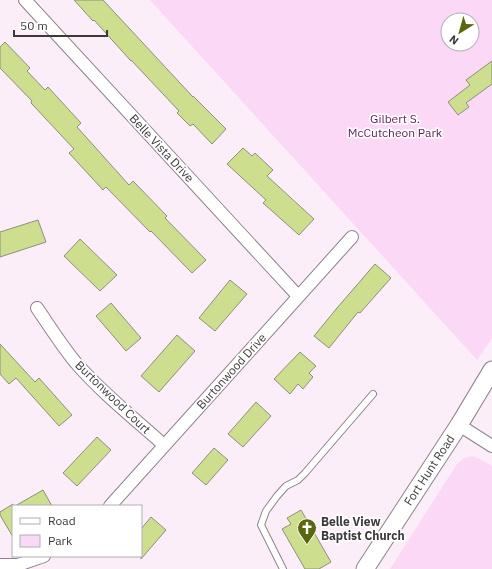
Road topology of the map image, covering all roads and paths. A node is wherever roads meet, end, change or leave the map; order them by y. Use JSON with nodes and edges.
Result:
{"nodes":[{"id":1,"x":25,"y":0,"type":"edge"},
{"id":2,"x":352,"y":237,"type":"dead end"},
{"id":3,"x":298,"y":296,"type":"junction"},
{"id":4,"x":37,"y":308,"type":"dead end"},
{"id":5,"x":492,"y":370,"type":"edge"},
{"id":6,"x":373,"y":394,"type":"dead end"},
{"id":7,"x":459,"y":425,"type":"junction"},
{"id":8,"x":164,"y":445,"type":"junction"},
{"id":9,"x":492,"y":446,"type":"edge"},
{"id":10,"x":111,"y":505,"type":"edge"},
{"id":11,"x":42,"y":557,"type":"edge"},
{"id":12,"x":0,"y":565,"type":"edge"},
{"id":13,"x":283,"y":569,"type":"edge"},
{"id":14,"x":365,"y":569,"type":"edge"}],
"edges":[{"from":1,"to":3,"type":"street","name":"Belle Vista Drive"},
{"from":2,"to":3,"type":"street","name":"Burtonwood Drive"},
{"from":3,"to":8,"type":"street","name":"Burtonwood Drive"},
{"from":4,"to":8,"type":"street","name":"Burtonwood Court"},
{"from":5,"to":7,"type":"main road","name":"Fort Hunt Road"},
{"from":6,"to":13,"type":"lane"},
{"from":7,"to":9,"type":"street"},
{"from":7,"to":14,"type":"main road","name":"Fort Hunt Road"},
{"from":8,"to":10,"type":"street","name":"Burtonwood Drive"},
{"from":11,"to":12,"type":"street"}]}
